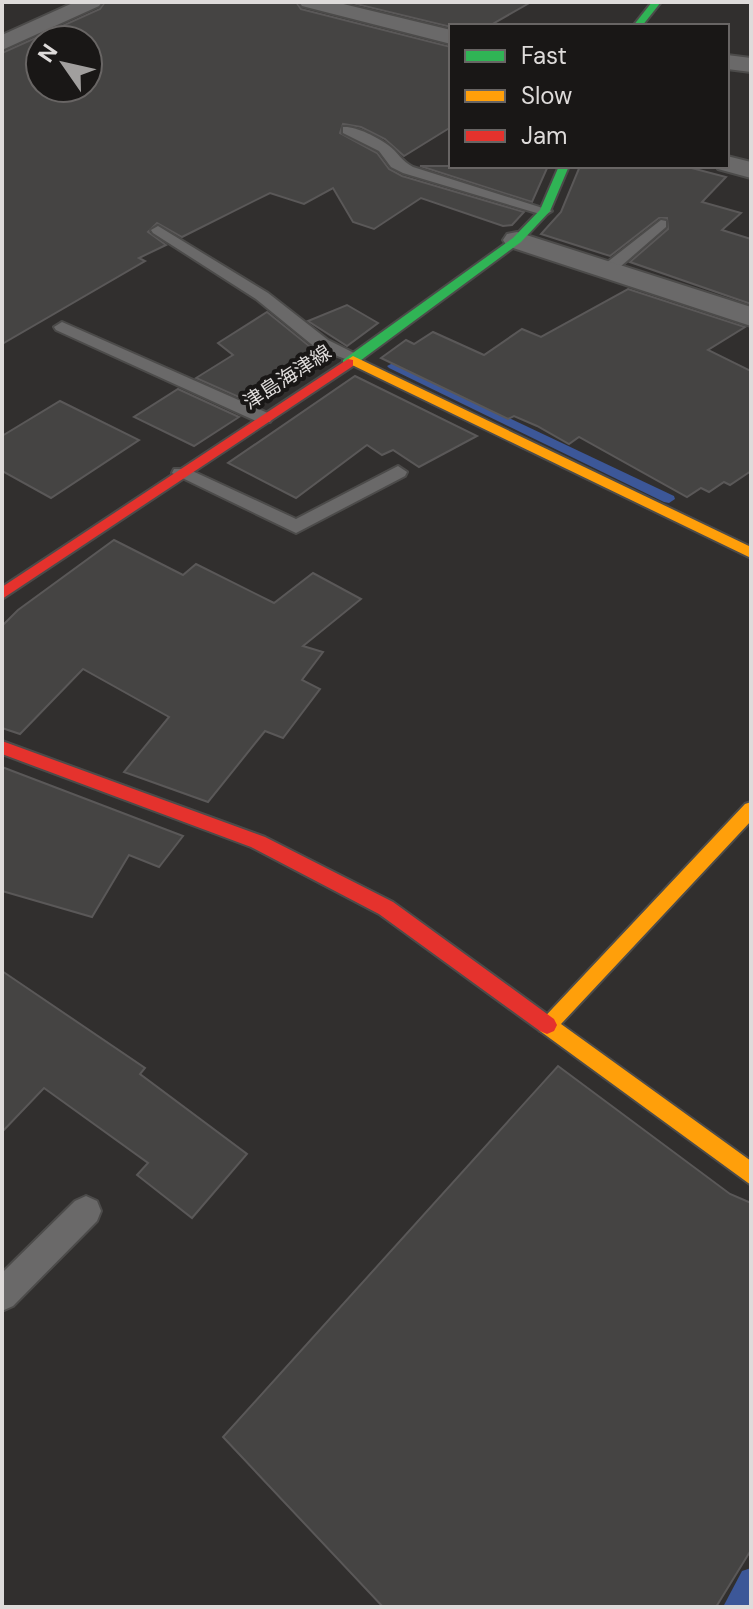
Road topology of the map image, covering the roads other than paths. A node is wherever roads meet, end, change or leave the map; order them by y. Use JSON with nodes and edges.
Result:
{"nodes":[{"id":1,"x":92,"y":2,"type":"edge"},
{"id":2,"x":309,"y":2,"type":"edge"},
{"id":3,"x":657,"y":2,"type":"edge"},
{"id":4,"x":639,"y":24,"type":"edge"},
{"id":5,"x":449,"y":37,"type":"edge"},
{"id":6,"x":2,"y":43,"type":"edge"},
{"id":7,"x":729,"y":62,"type":"edge"},
{"id":8,"x":751,"y":65,"type":"edge"},
{"id":9,"x":348,"y":130,"type":"dead end"},
{"id":10,"x":729,"y":164,"type":"edge"},
{"id":11,"x":563,"y":168,"type":"edge"},
{"id":12,"x":751,"y":170,"type":"edge"},
{"id":13,"x":545,"y":211,"type":"junction"},
{"id":14,"x":661,"y":224,"type":"dead end"},
{"id":15,"x":158,"y":230,"type":"dead end"},
{"id":16,"x":517,"y":240,"type":"junction"},
{"id":17,"x":607,"y":270,"type":"junction"},
{"id":18,"x":751,"y":317,"type":"edge"},
{"id":19,"x":62,"y":327,"type":"dead end"},
{"id":20,"x":354,"y":359,"type":"junction"},
{"id":21,"x":264,"y":418,"type":"junction"},
{"id":22,"x":398,"y":472,"type":"dead end"},
{"id":23,"x":181,"y":473,"type":"junction"},
{"id":24,"x":751,"y":553,"type":"edge"},
{"id":25,"x":2,"y":594,"type":"edge"},
{"id":26,"x":2,"y":747,"type":"edge"},
{"id":27,"x":751,"y":809,"type":"edge"},
{"id":28,"x":547,"y":1025,"type":"junction"},
{"id":29,"x":751,"y":1174,"type":"edge"},
{"id":30,"x":86,"y":1211,"type":"dead end"},
{"id":31,"x":2,"y":1295,"type":"edge"}],
"edges":[{"from":1,"to":6,"type":"street"},
{"from":2,"to":5,"type":"street"},
{"from":3,"to":4,"type":"street"},
{"from":7,"to":8,"type":"street"},
{"from":9,"to":13,"type":"lane"},
{"from":10,"to":12,"type":"street"},
{"from":11,"to":13,"type":"street","name":"津島海津線"},
{"from":13,"to":16,"type":"street","name":"津島海津線"},
{"from":14,"to":17,"type":"lane"},
{"from":15,"to":20,"type":"lane"},
{"from":16,"to":17,"type":"street"},
{"from":16,"to":20,"type":"street","name":"津島海津線"},
{"from":17,"to":18,"type":"street"},
{"from":19,"to":21,"type":"lane"},
{"from":20,"to":21,"type":"street","name":"津島海津線"},
{"from":20,"to":24,"type":"street"},
{"from":21,"to":23,"type":"street","name":"津島海津線"},
{"from":22,"to":23,"type":"lane"},
{"from":23,"to":25,"type":"street","name":"津島海津線"},
{"from":26,"to":28,"type":"street"},
{"from":27,"to":28,"type":"street"},
{"from":28,"to":29,"type":"street"},
{"from":30,"to":31,"type":"lane"}]}
